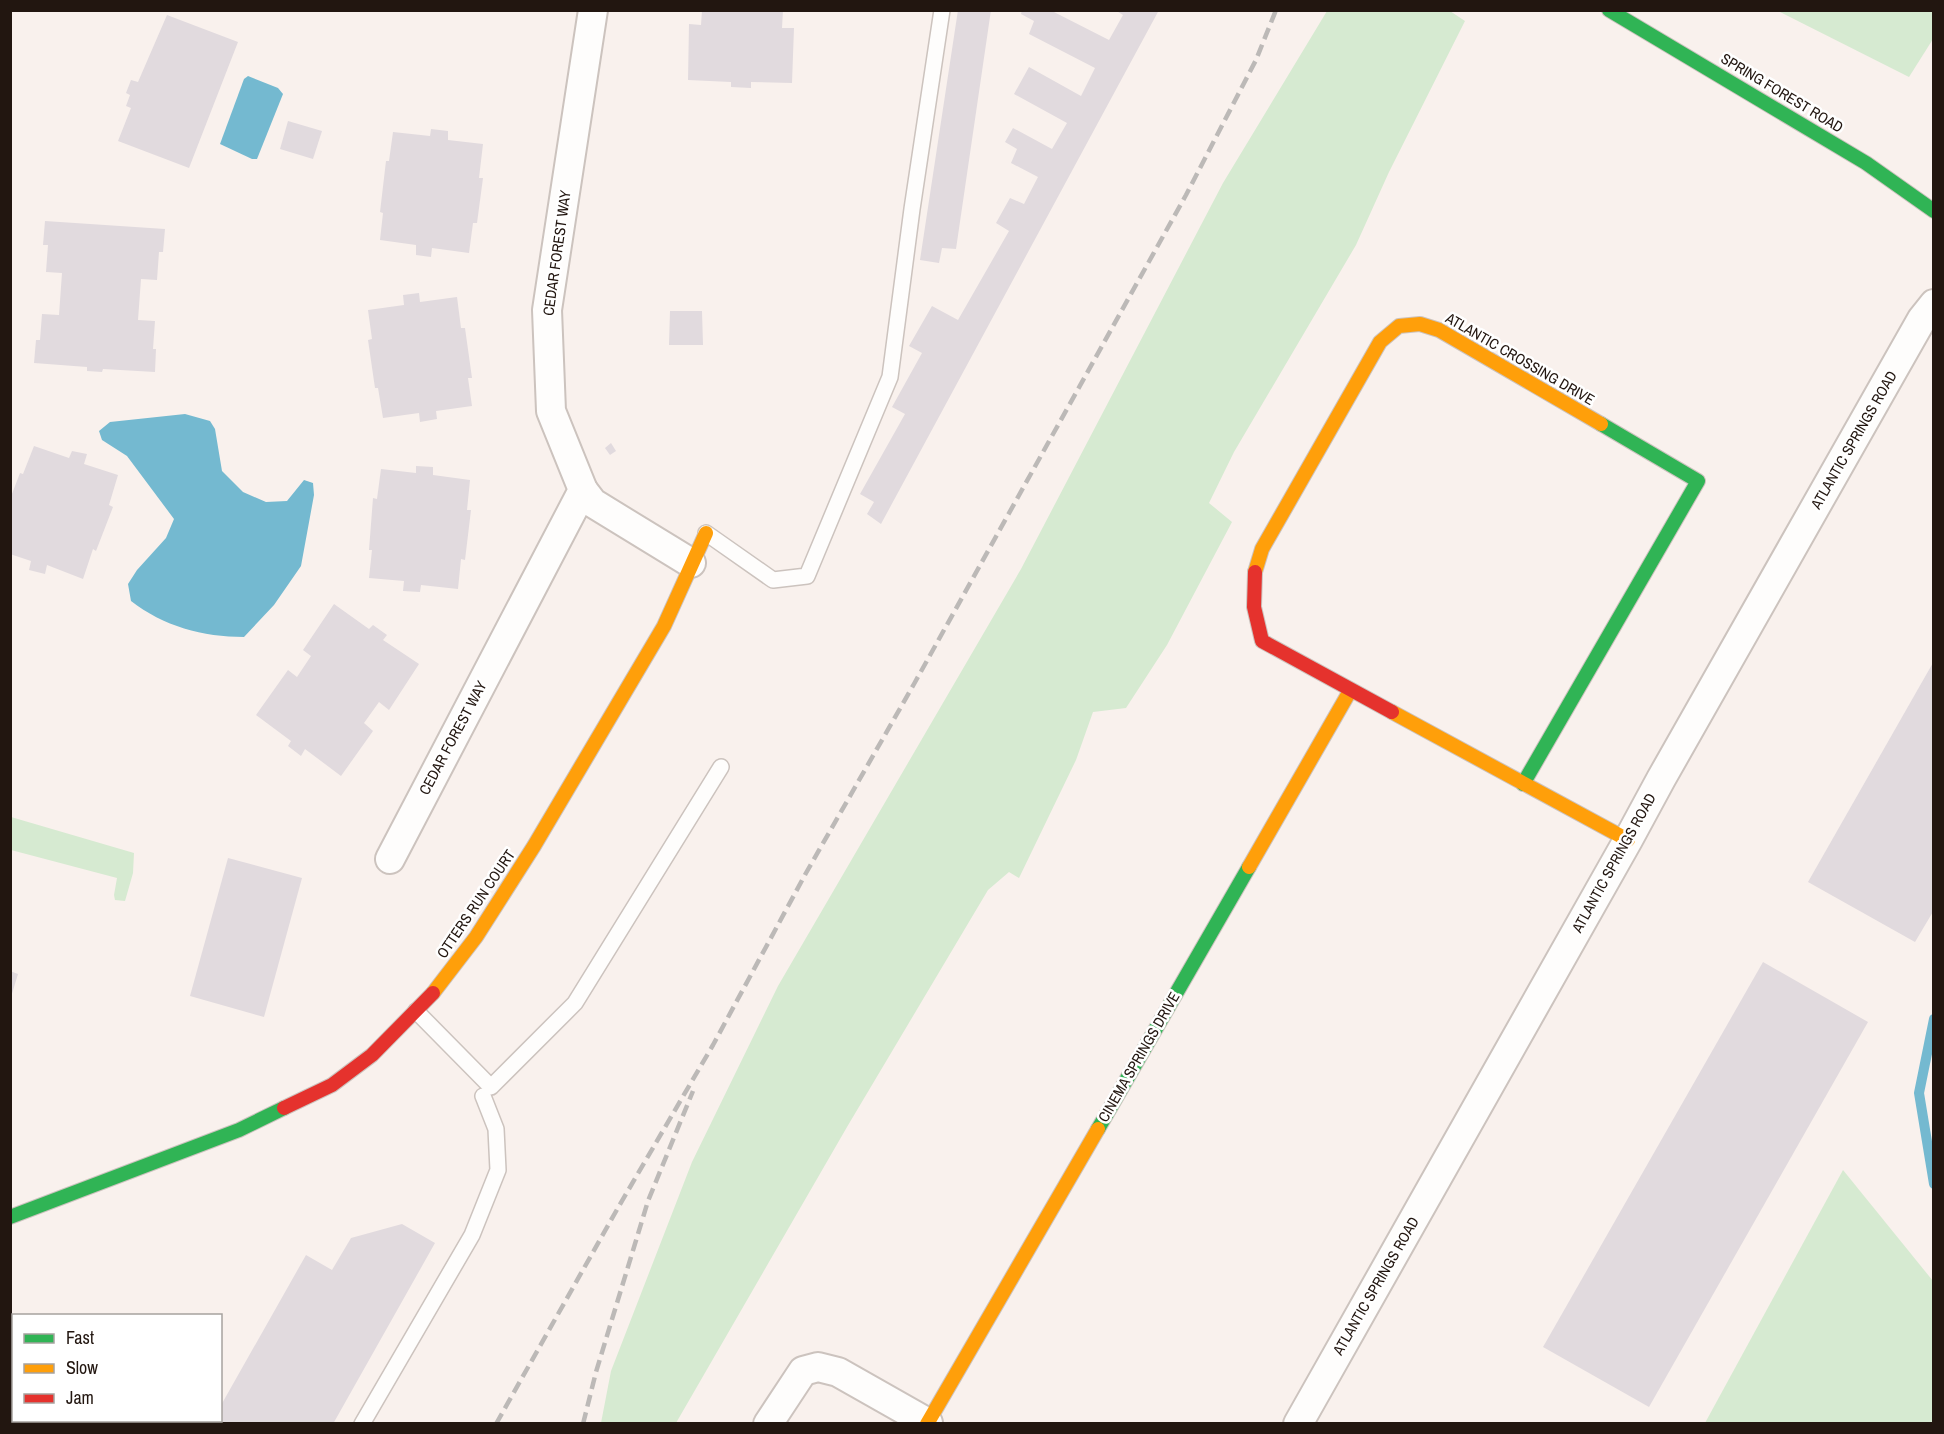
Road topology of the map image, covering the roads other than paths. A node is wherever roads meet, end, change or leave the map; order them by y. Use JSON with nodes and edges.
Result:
{"nodes":[{"id":1,"x":593,"y":10,"type":"edge"},
{"id":2,"x":942,"y":10,"type":"edge"},
{"id":3,"x":1609,"y":10,"type":"edge"},
{"id":4,"x":1934,"y":211,"type":"edge"},
{"id":5,"x":1934,"y":304,"type":"edge"},
{"id":6,"x":583,"y":490,"type":"junction"},
{"id":7,"x":706,"y":533,"type":"joint"},
{"id":8,"x":691,"y":562,"type":"junction"},
{"id":9,"x":1350,"y":691,"type":"junction"},
{"id":10,"x":721,"y":767,"type":"dead end"},
{"id":11,"x":1523,"y":784,"type":"junction"},
{"id":12,"x":1628,"y":840,"type":"junction"},
{"id":13,"x":390,"y":859,"type":"dead end"},
{"id":14,"x":416,"y":1011,"type":"junction"},
{"id":15,"x":483,"y":1096,"type":"dead end"},
{"id":16,"x":10,"y":1217,"type":"edge"},
{"id":17,"x":927,"y":1423,"type":"edge"},
{"id":18,"x":362,"y":1424,"type":"edge"},
{"id":19,"x":768,"y":1424,"type":"edge"},
{"id":20,"x":1298,"y":1424,"type":"edge"}],
"edges":[{"from":1,"to":6,"type":"street","name":"CEDAR FOREST WAY"},
{"from":2,"to":7,"type":"lane"},
{"from":3,"to":4,"type":"street","name":"SPRING FOREST ROAD"},
{"from":5,"to":12,"type":"street","name":"ATLANTIC SPRINGS ROAD"},
{"from":6,"to":8,"type":"street","name":"CEDAR FOREST WAY"},
{"from":6,"to":13,"type":"street","name":"CEDAR FOREST WAY"},
{"from":7,"to":8,"type":"street","name":"OTTERS RUN COURT"},
{"from":8,"to":14,"type":"street","name":"OTTERS RUN COURT"},
{"from":9,"to":11,"type":"street","name":"ATLANTIC CROSSING DRIVE"},
{"from":9,"to":11,"type":"street","name":"ATLANTIC CROSSING DRIVE"},
{"from":9,"to":17,"type":"street","name":"CINEMA SPRINGS DRIVE"},
{"from":10,"to":14,"type":"lane"},
{"from":11,"to":12,"type":"street","name":"ATLANTIC CROSSING DRIVE"},
{"from":12,"to":20,"type":"street","name":"ATLANTIC SPRINGS ROAD"},
{"from":14,"to":16,"type":"street","name":"OTTERS RUN COURT"},
{"from":15,"to":18,"type":"lane"},
{"from":17,"to":19,"type":"street","name":"CINEMA SPRINGS DRIVE"}]}
